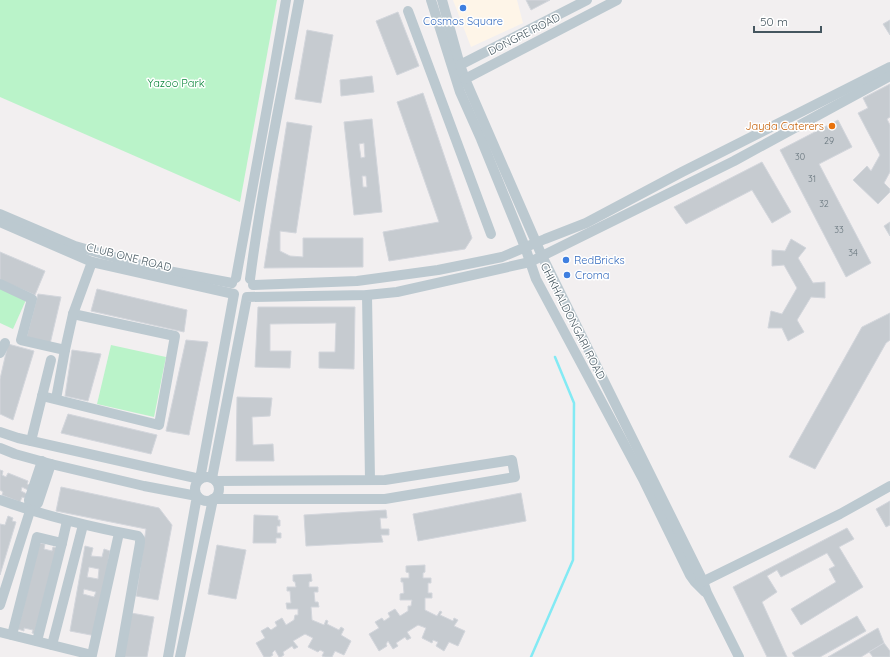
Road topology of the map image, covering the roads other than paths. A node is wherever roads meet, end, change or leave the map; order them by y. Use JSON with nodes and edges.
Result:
{"nodes":[{"id":1,"x":286,"y":0,"type":"edge"},
{"id":2,"x":299,"y":0,"type":"edge"},
{"id":3,"x":430,"y":0,"type":"edge"},
{"id":4,"x":442,"y":0,"type":"edge"},
{"id":5,"x":587,"y":0,"type":"edge"},
{"id":6,"x":617,"y":0,"type":"edge"},
{"id":7,"x":408,"y":11,"type":"dead end"},
{"id":8,"x":460,"y":65,"type":"junction"},
{"id":9,"x":890,"y":67,"type":"edge"},
{"id":10,"x":890,"y":76,"type":"edge"},
{"id":11,"x":464,"y":79,"type":"junction"},
{"id":12,"x":0,"y":214,"type":"edge"},
{"id":13,"x":0,"y":222,"type":"edge"},
{"id":14,"x":491,"y":234,"type":"dead end"},
{"id":15,"x":536,"y":242,"type":"junction"},
{"id":16,"x":525,"y":247,"type":"junction"},
{"id":17,"x":542,"y":256,"type":"junction"},
{"id":18,"x":92,"y":262,"type":"junction"},
{"id":19,"x":530,"y":262,"type":"junction"},
{"id":20,"x":234,"y":280,"type":"junction"},
{"id":21,"x":252,"y":282,"type":"junction"},
{"id":22,"x":0,"y":284,"type":"edge"},
{"id":23,"x":234,"y":294,"type":"junction"},
{"id":24,"x":367,"y":295,"type":"junction"},
{"id":25,"x":247,"y":297,"type":"junction"},
{"id":26,"x":73,"y":314,"type":"junction"},
{"id":27,"x":5,"y":343,"type":"dead end"},
{"id":28,"x":65,"y":350,"type":"junction"},
{"id":29,"x":0,"y":353,"type":"edge"},
{"id":30,"x":52,"y":360,"type":"dead end"},
{"id":31,"x":42,"y":396,"type":"junction"},
{"id":32,"x":56,"y":399,"type":"junction"},
{"id":33,"x":0,"y":432,"type":"edge"},
{"id":34,"x":31,"y":441,"type":"junction"},
{"id":35,"x":0,"y":448,"type":"edge"},
{"id":36,"x":47,"y":462,"type":"junction"},
{"id":37,"x":200,"y":479,"type":"junction"},
{"id":38,"x":214,"y":479,"type":"junction"},
{"id":39,"x":370,"y":480,"type":"junction"},
{"id":40,"x":890,"y":486,"type":"edge"},
{"id":41,"x":197,"y":496,"type":"junction"},
{"id":42,"x":213,"y":499,"type":"junction"},
{"id":43,"x":0,"y":500,"type":"edge"},
{"id":44,"x":30,"y":511,"type":"junction"},
{"id":45,"x":67,"y":521,"type":"junction"},
{"id":46,"x":83,"y":525,"type":"junction"},
{"id":47,"x":119,"y":533,"type":"junction"},
{"id":48,"x":62,"y":542,"type":"junction"},
{"id":49,"x":700,"y":583,"type":"junction"},
{"id":50,"x":0,"y":605,"type":"edge"},
{"id":51,"x":0,"y":632,"type":"edge"},
{"id":52,"x":12,"y":635,"type":"junction"},
{"id":53,"x":37,"y":641,"type":"junction"},
{"id":54,"x":52,"y":645,"type":"junction"},
{"id":55,"x":97,"y":656,"type":"edge"},
{"id":56,"x":120,"y":657,"type":"edge"},
{"id":57,"x":168,"y":657,"type":"edge"},
{"id":58,"x":180,"y":657,"type":"edge"},
{"id":59,"x":739,"y":657,"type":"edge"}],
"edges":[{"from":1,"to":20,"type":"street"},
{"from":2,"to":21,"type":"street"},
{"from":3,"to":16,"type":"street","name":"CHIKHALDONGARI ROAD"},
{"from":4,"to":8,"type":"street","name":"CHIKHALDONGARI ROAD"},
{"from":5,"to":8,"type":"street","name":"DONGRE ROAD"},
{"from":6,"to":11,"type":"street","name":"DONGRE ROAD"},
{"from":7,"to":14,"type":"street"},
{"from":8,"to":11,"type":"street","name":"CHIKHALDONGARI ROAD"},
{"from":9,"to":15,"type":"street","name":"CLUB ONE ROAD"},
{"from":10,"to":17,"type":"street","name":"CLUB ONE ROAD"},
{"from":11,"to":15,"type":"street","name":"CHIKHALDONGARI ROAD"},
{"from":12,"to":20,"type":"street","name":"CLUB ONE ROAD"},
{"from":13,"to":18,"type":"street","name":"CLUB ONE ROAD"},
{"from":15,"to":16,"type":"street","name":"CLUB ONE ROAD"},
{"from":15,"to":17,"type":"street","name":"CHIKHALDONGARI ROAD"},
{"from":16,"to":19,"type":"street","name":"CHIKHALDONGARI ROAD"},
{"from":16,"to":21,"type":"street","name":"CLUB ONE ROAD"},
{"from":17,"to":19,"type":"street","name":"CLUB ONE ROAD"},
{"from":17,"to":49,"type":"street","name":"CHIKHALDONGARI ROAD"},
{"from":18,"to":23,"type":"street","name":"CLUB ONE ROAD"},
{"from":18,"to":26,"type":"street"},
{"from":19,"to":24,"type":"street","name":"CLUB ONE ROAD"},
{"from":19,"to":49,"type":"street","name":"CHIKHALDONGARI ROAD"},
{"from":20,"to":21,"type":"street","name":"CLUB ONE ROAD"},
{"from":20,"to":23,"type":"street"},
{"from":21,"to":25,"type":"street"},
{"from":22,"to":28,"type":"street"},
{"from":23,"to":25,"type":"street","name":"CLUB ONE ROAD"},
{"from":23,"to":37,"type":"street"},
{"from":24,"to":25,"type":"street","name":"CLUB ONE ROAD"},
{"from":24,"to":39,"type":"street"},
{"from":25,"to":38,"type":"street"},
{"from":26,"to":28,"type":"street"},
{"from":26,"to":32,"type":"street"},
{"from":27,"to":29,"type":"street"},
{"from":28,"to":32,"type":"street"},
{"from":30,"to":31,"type":"street"},
{"from":31,"to":32,"type":"street"},
{"from":31,"to":34,"type":"street"},
{"from":33,"to":34,"type":"street"},
{"from":34,"to":37,"type":"street"},
{"from":35,"to":36,"type":"street"},
{"from":36,"to":41,"type":"street"},
{"from":36,"to":44,"type":"street"},
{"from":37,"to":38,"type":"street"},
{"from":37,"to":41,"type":"street"},
{"from":38,"to":39,"type":"street"},
{"from":38,"to":42,"type":"street"},
{"from":39,"to":42,"type":"street"},
{"from":40,"to":49,"type":"street"},
{"from":41,"to":42,"type":"street"},
{"from":41,"to":57,"type":"street"},
{"from":42,"to":58,"type":"street"},
{"from":43,"to":44,"type":"street"},
{"from":44,"to":45,"type":"street"},
{"from":44,"to":50,"type":"street"},
{"from":45,"to":46,"type":"street"},
{"from":45,"to":48,"type":"street"},
{"from":46,"to":47,"type":"street"},
{"from":46,"to":54,"type":"street"},
{"from":47,"to":55,"type":"street"},
{"from":47,"to":56,"type":"street"},
{"from":48,"to":52,"type":"street"},
{"from":48,"to":53,"type":"street"},
{"from":49,"to":59,"type":"street","name":"CHIKHALDONGARI ROAD"},
{"from":51,"to":52,"type":"street"},
{"from":52,"to":53,"type":"street"},
{"from":53,"to":54,"type":"street"},
{"from":54,"to":55,"type":"street"}]}
